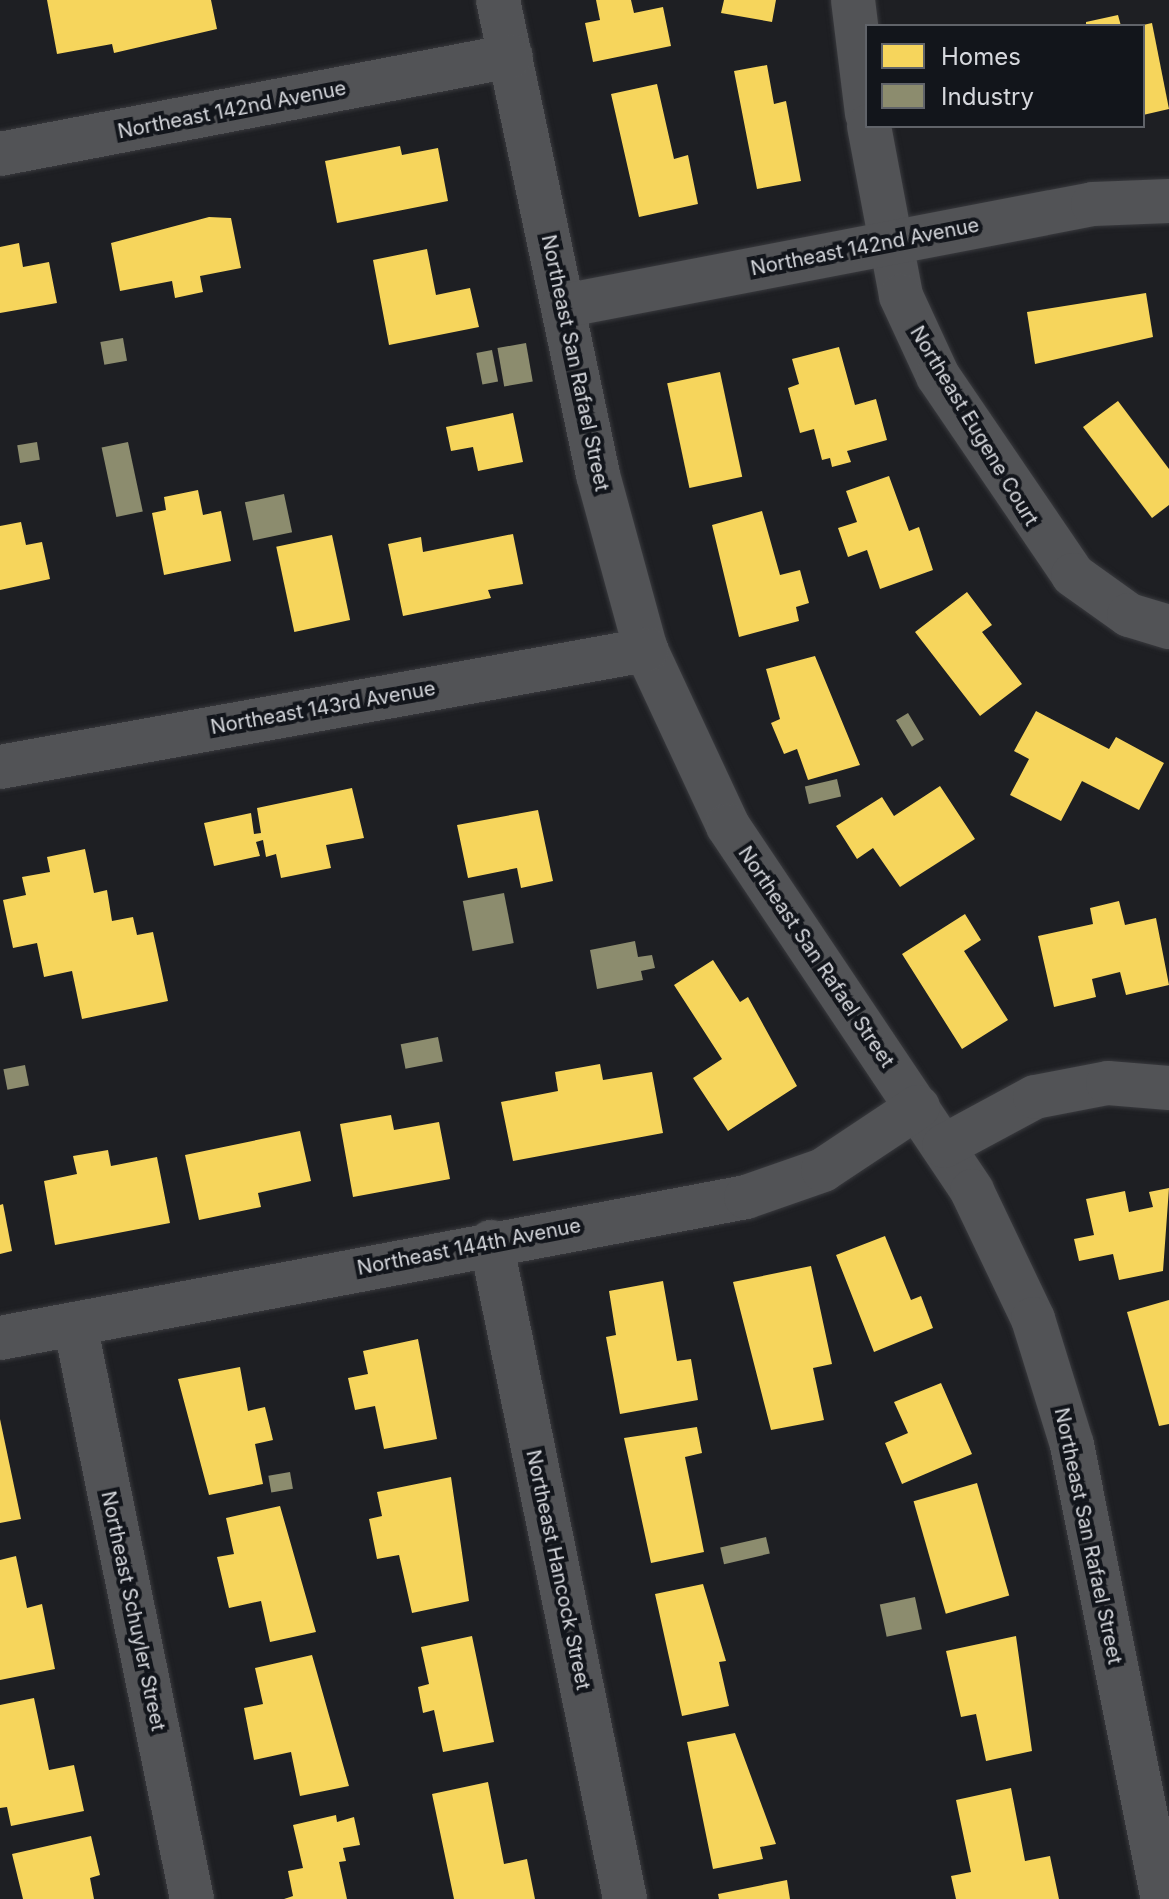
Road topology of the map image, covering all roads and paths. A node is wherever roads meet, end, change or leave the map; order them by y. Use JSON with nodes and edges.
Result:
{"nodes":[{"id":1,"x":498,"y":0,"type":"edge"},
{"id":2,"x":853,"y":0,"type":"edge"},
{"id":3,"x":511,"y":56,"type":"junction"},
{"id":4,"x":865,"y":98,"type":"edge"},
{"id":5,"x":869,"y":128,"type":"edge"},
{"id":6,"x":0,"y":154,"type":"edge"},
{"id":7,"x":1169,"y":201,"type":"edge"},
{"id":8,"x":889,"y":242,"type":"junction"},
{"id":9,"x":563,"y":306,"type":"junction"},
{"id":10,"x":1169,"y":627,"type":"edge"},
{"id":11,"x":646,"y":650,"type":"junction"},
{"id":12,"x":0,"y":767,"type":"edge"},
{"id":13,"x":1169,"y":1088,"type":"edge"},
{"id":14,"x":918,"y":1107,"type":"junction"},
{"id":15,"x":944,"y":1146,"type":"junction"},
{"id":16,"x":491,"y":1242,"type":"junction"},
{"id":17,"x":75,"y":1324,"type":"junction"},
{"id":18,"x":0,"y":1338,"type":"edge"},
{"id":19,"x":192,"y":1899,"type":"edge"},
{"id":20,"x":625,"y":1899,"type":"edge"},
{"id":21,"x":1163,"y":1899,"type":"edge"}],
"edges":[{"from":1,"to":3,"type":"street","name":"Northeast San Rafael Street"},
{"from":2,"to":4,"type":"street"},
{"from":3,"to":6,"type":"street","name":"Northeast 142nd Avenue"},
{"from":3,"to":9,"type":"street","name":"Northeast San Rafael Street"},
{"from":5,"to":8,"type":"street","name":"Northeast Eugene Court"},
{"from":7,"to":8,"type":"street","name":"Northeast 142nd Avenue"},
{"from":8,"to":9,"type":"street","name":"Northeast 142nd Avenue"},
{"from":8,"to":10,"type":"street","name":"Northeast Eugene Court"},
{"from":9,"to":11,"type":"street","name":"Northeast San Rafael Street"},
{"from":11,"to":12,"type":"street","name":"Northeast 143rd Avenue"},
{"from":11,"to":14,"type":"street","name":"Northeast San Rafael Street"},
{"from":13,"to":15,"type":"street"},
{"from":14,"to":15,"type":"street","name":"Northeast San Rafael Street"},
{"from":14,"to":16,"type":"street","name":"Northeast 144th Avenue"},
{"from":15,"to":21,"type":"street","name":"Northeast San Rafael Street"},
{"from":16,"to":17,"type":"street","name":"Northeast 144th Avenue"},
{"from":16,"to":20,"type":"street","name":"Northeast Hancock Street"},
{"from":17,"to":18,"type":"street","name":"Northeast 144th Avenue"},
{"from":17,"to":19,"type":"street","name":"Northeast Schuyler Street"}]}
